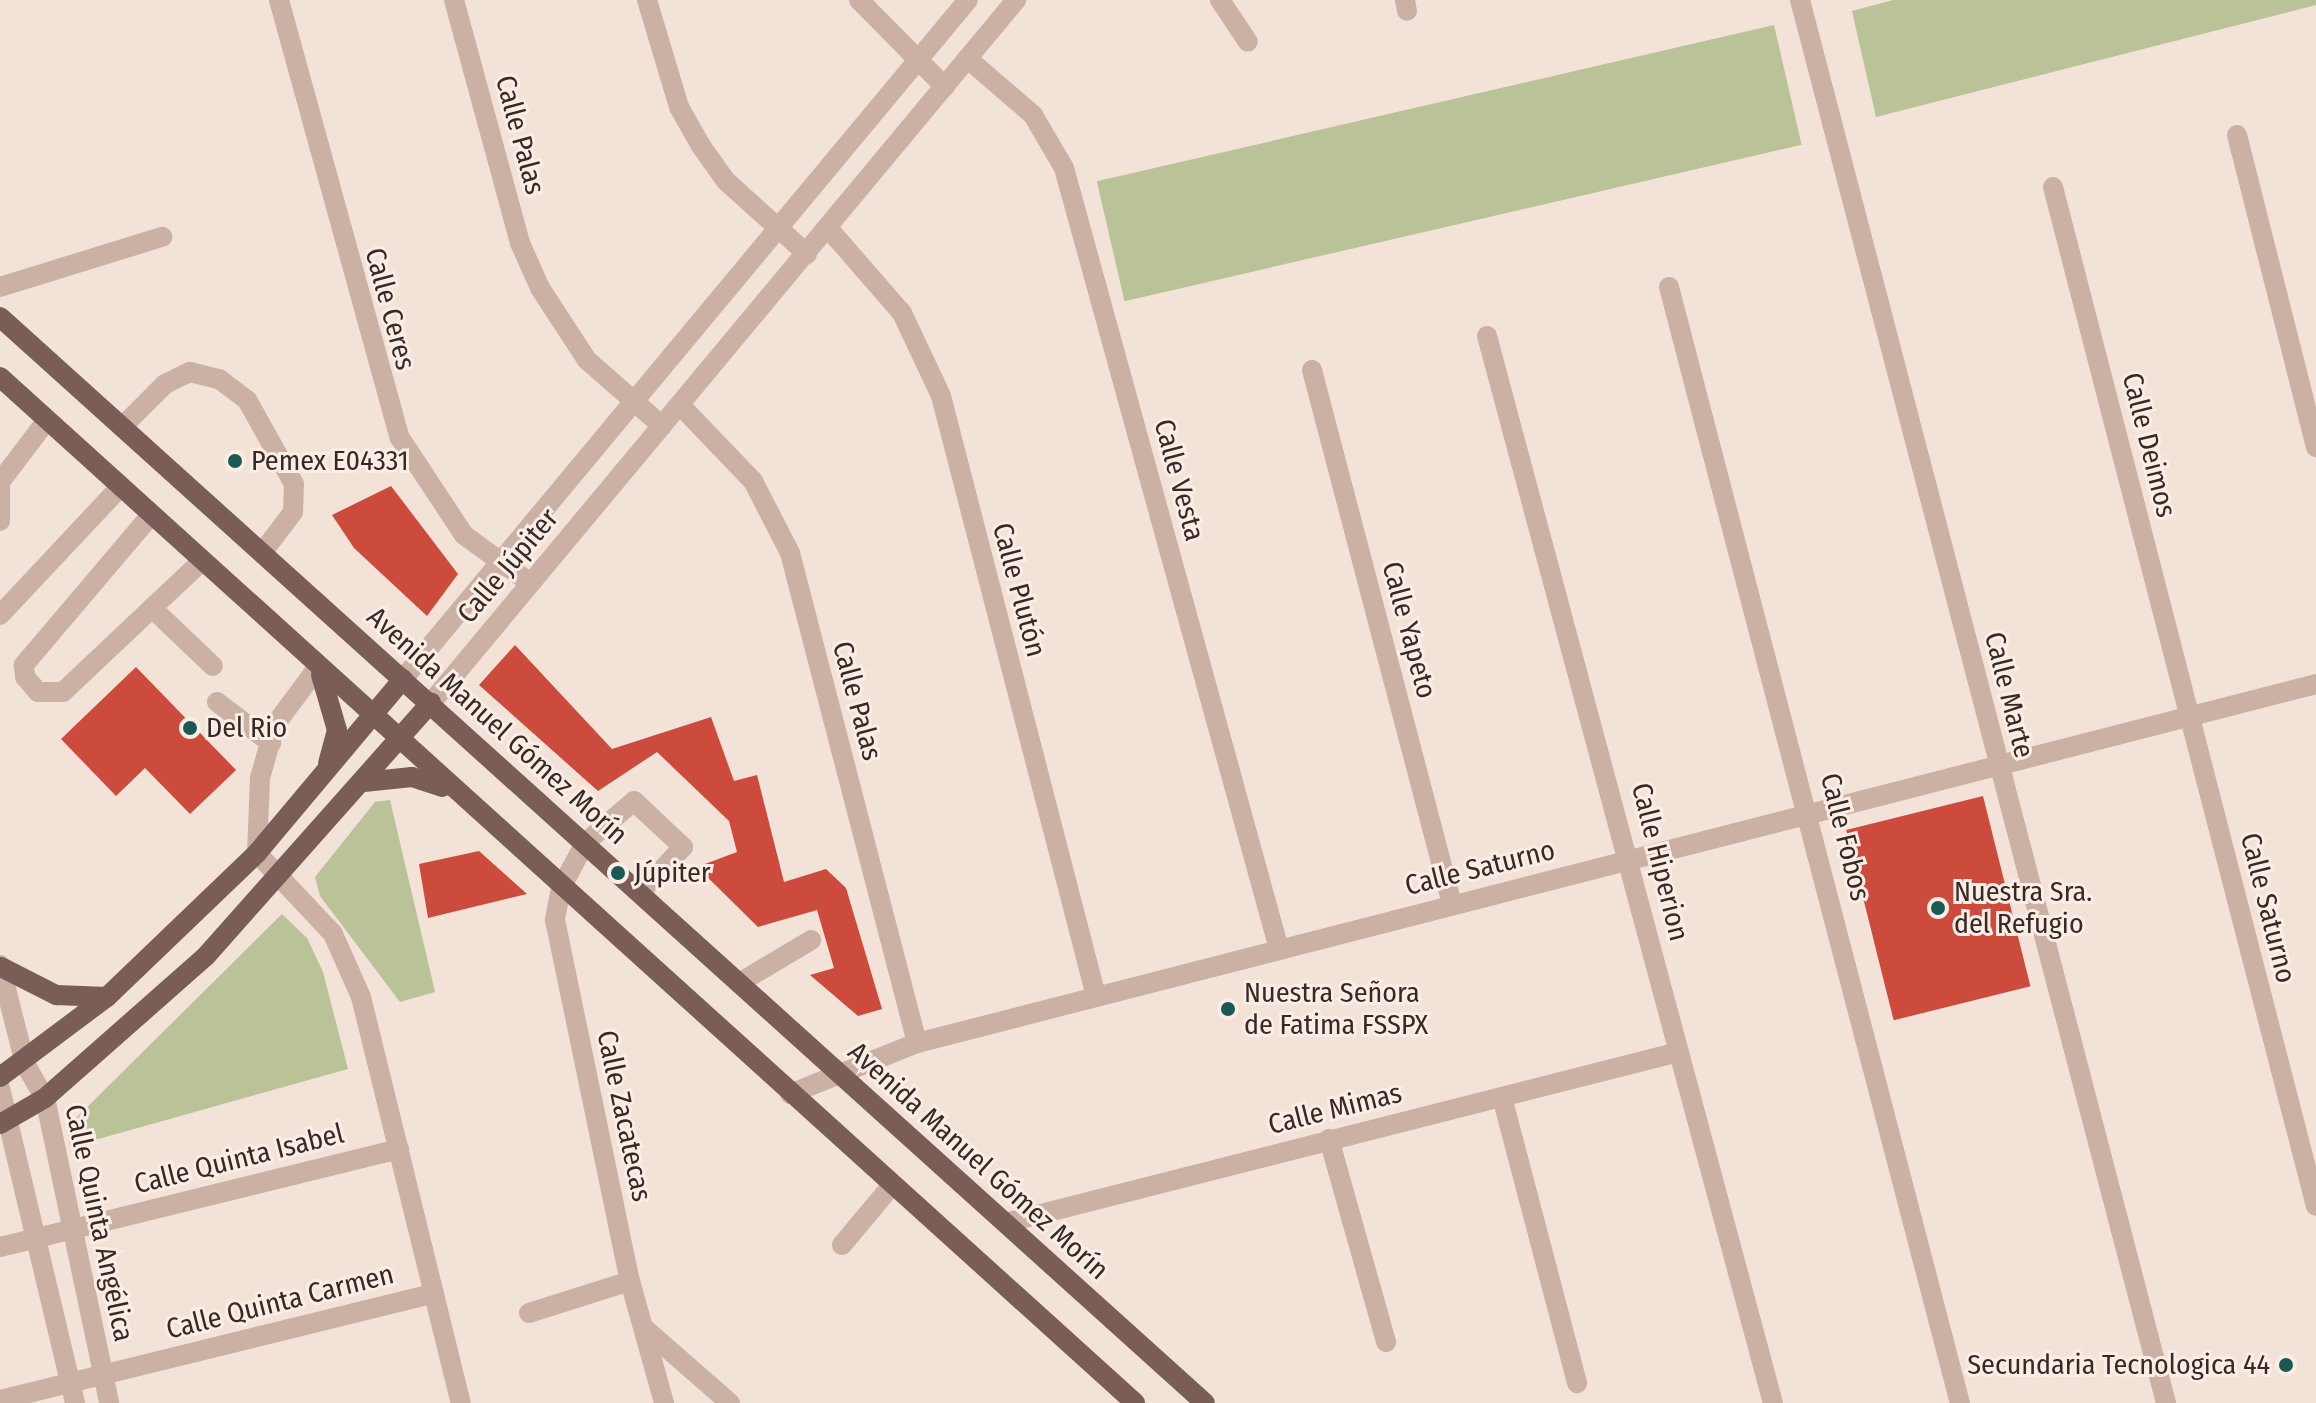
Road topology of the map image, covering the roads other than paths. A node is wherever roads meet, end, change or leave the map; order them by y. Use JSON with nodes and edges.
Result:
{"nodes":[{"id":1,"x":279,"y":0,"type":"edge"},
{"id":2,"x":454,"y":0,"type":"edge"},
{"id":3,"x":647,"y":0,"type":"edge"},
{"id":4,"x":859,"y":0,"type":"edge"},
{"id":5,"x":968,"y":0,"type":"edge"},
{"id":6,"x":1016,"y":0,"type":"edge"},
{"id":7,"x":1220,"y":0,"type":"edge"},
{"id":8,"x":1800,"y":0,"type":"edge"},
{"id":9,"x":1248,"y":42,"type":"dead end"},
{"id":10,"x":968,"y":59,"type":"junction"},
{"id":11,"x":915,"y":62,"type":"junction"},
{"id":12,"x":945,"y":87,"type":"junction"},
{"id":13,"x":2237,"y":135,"type":"dead end"},
{"id":14,"x":2053,"y":187,"type":"dead end"},
{"id":15,"x":775,"y":225,"type":"junction"},
{"id":16,"x":828,"y":228,"type":"junction"},
{"id":17,"x":162,"y":237,"type":"dead end"},
{"id":18,"x":807,"y":254,"type":"junction"},
{"id":19,"x":0,"y":287,"type":"edge"},
{"id":20,"x":1669,"y":287,"type":"dead end"},
{"id":21,"x":0,"y":317,"type":"edge"},
{"id":22,"x":1487,"y":336,"type":"dead end"},
{"id":23,"x":1312,"y":370,"type":"dead end"},
{"id":24,"x":0,"y":377,"type":"edge"},
{"id":25,"x":632,"y":400,"type":"junction"},
{"id":26,"x":680,"y":405,"type":"junction"},
{"id":27,"x":47,"y":420,"type":"junction"},
{"id":28,"x":662,"y":426,"type":"junction"},
{"id":29,"x":122,"y":427,"type":"junction"},
{"id":30,"x":2316,"y":447,"type":"edge"},
{"id":31,"x":0,"y":484,"type":"edge"},
{"id":32,"x":120,"y":487,"type":"junction"},
{"id":33,"x":151,"y":515,"type":"junction"},
{"id":34,"x":0,"y":521,"type":"edge"},
{"id":35,"x":262,"y":553,"type":"junction"},
{"id":36,"x":498,"y":562,"type":"junction"},
{"id":37,"x":200,"y":563,"type":"junction"},
{"id":38,"x":530,"y":583,"type":"junction"},
{"id":39,"x":152,"y":608,"type":"junction"},
{"id":40,"x":0,"y":615,"type":"edge"},
{"id":41,"x":213,"y":666,"type":"dead end"},
{"id":42,"x":318,"y":667,"type":"junction"},
{"id":43,"x":403,"y":679,"type":"junction"},
{"id":44,"x":2316,"y":684,"type":"edge"},
{"id":45,"x":217,"y":702,"type":"dead end"},
{"id":46,"x":431,"y":703,"type":"junction"},
{"id":47,"x":372,"y":717,"type":"junction"},
{"id":48,"x":2190,"y":718,"type":"junction"},
{"id":49,"x":399,"y":742,"type":"junction"},
{"id":50,"x":271,"y":743,"type":"junction"},
{"id":51,"x":1998,"y":766,"type":"junction"},
{"id":52,"x":324,"y":776,"type":"junction"},
{"id":53,"x":364,"y":782,"type":"junction"},
{"id":54,"x":457,"y":794,"type":"junction"},
{"id":55,"x":1811,"y":815,"type":"junction"},
{"id":56,"x":585,"y":843,"type":"junction"},
{"id":57,"x":257,"y":853,"type":"junction"},
{"id":58,"x":1632,"y":858,"type":"junction"},
{"id":59,"x":279,"y":879,"type":"junction"},
{"id":60,"x":561,"y":888,"type":"junction"},
{"id":61,"x":640,"y":893,"type":"junction"},
{"id":62,"x":1452,"y":904,"type":"junction"},
{"id":63,"x":811,"y":940,"type":"dead end"},
{"id":64,"x":1279,"y":949,"type":"junction"},
{"id":65,"x":0,"y":966,"type":"edge"},
{"id":66,"x":739,"y":983,"type":"junction"},
{"id":67,"x":1096,"y":996,"type":"junction"},
{"id":68,"x":107,"y":997,"type":"junction"},
{"id":69,"x":917,"y":1043,"type":"junction"},
{"id":70,"x":1679,"y":1052,"type":"junction"},
{"id":71,"x":25,"y":1064,"type":"junction"},
{"id":72,"x":838,"y":1072,"type":"junction"},
{"id":73,"x":0,"y":1077,"type":"edge"},
{"id":74,"x":0,"y":1088,"type":"edge"},
{"id":75,"x":790,"y":1094,"type":"junction"},
{"id":76,"x":1502,"y":1097,"type":"junction"},
{"id":77,"x":45,"y":1098,"type":"junction"},
{"id":78,"x":6,"y":1120,"type":"edge"},
{"id":79,"x":1329,"y":1139,"type":"junction"},
{"id":80,"x":399,"y":1149,"type":"junction"},
{"id":81,"x":892,"y":1185,"type":"junction"},
{"id":82,"x":2316,"y":1206,"type":"edge"},
{"id":83,"x":1005,"y":1223,"type":"junction"},
{"id":84,"x":70,"y":1230,"type":"junction"},
{"id":85,"x":37,"y":1238,"type":"junction"},
{"id":86,"x":842,"y":1245,"type":"dead end"},
{"id":87,"x":0,"y":1247,"type":"edge"},
{"id":88,"x":630,"y":1281,"type":"junction"},
{"id":89,"x":434,"y":1293,"type":"junction"},
{"id":90,"x":529,"y":1313,"type":"dead end"},
{"id":91,"x":644,"y":1328,"type":"junction"},
{"id":92,"x":1386,"y":1342,"type":"dead end"},
{"id":93,"x":103,"y":1374,"type":"junction"},
{"id":94,"x":70,"y":1382,"type":"junction"},
{"id":95,"x":1577,"y":1383,"type":"dead end"},
{"id":96,"x":0,"y":1400,"type":"edge"},
{"id":97,"x":75,"y":1403,"type":"edge"},
{"id":98,"x":109,"y":1403,"type":"edge"},
{"id":99,"x":461,"y":1403,"type":"edge"},
{"id":100,"x":664,"y":1403,"type":"edge"},
{"id":101,"x":730,"y":1403,"type":"edge"},
{"id":102,"x":1135,"y":1403,"type":"edge"},
{"id":103,"x":1205,"y":1403,"type":"edge"},
{"id":104,"x":1773,"y":1403,"type":"edge"},
{"id":105,"x":1960,"y":1403,"type":"edge"},
{"id":106,"x":2166,"y":1403,"type":"edge"}],
"edges":[{"from":1,"to":36,"type":"street","name":"Calle Ceres"},
{"from":2,"to":25,"type":"street","name":"Calle Palas"},
{"from":3,"to":15,"type":"street"},
{"from":4,"to":11,"type":"street"},
{"from":5,"to":11,"type":"street","name":"Calle Júpiter"},
{"from":6,"to":10,"type":"street","name":"Calle Júpiter"},
{"from":7,"to":9,"type":"street"},
{"from":8,"to":51,"type":"street","name":"Calle Marte"},
{"from":10,"to":12,"type":"street","name":"Calle Júpiter"},
{"from":10,"to":64,"type":"street","name":"Calle Vesta"},
{"from":11,"to":12,"type":"street"},
{"from":11,"to":15,"type":"street","name":"Calle Júpiter"},
{"from":12,"to":16,"type":"street","name":"Calle Júpiter"},
{"from":13,"to":30,"type":"street"},
{"from":14,"to":48,"type":"street","name":"Calle Deimos"},
{"from":15,"to":18,"type":"street"},
{"from":15,"to":25,"type":"street","name":"Calle Júpiter"},
{"from":16,"to":18,"type":"street","name":"Calle Júpiter"},
{"from":16,"to":67,"type":"street","name":"Calle Plutón"},
{"from":17,"to":19,"type":"street"},
{"from":18,"to":26,"type":"street","name":"Calle Júpiter"},
{"from":20,"to":55,"type":"street","name":"Calle Fobos"},
{"from":21,"to":29,"type":"main road","name":"Avenida Manuel Gómez Morín"},
{"from":22,"to":58,"type":"street","name":"Calle Hiperion"},
{"from":23,"to":62,"type":"street","name":"Calle Yapeto"},
{"from":24,"to":27,"type":"main road"},
{"from":25,"to":28,"type":"street","name":"Calle Palas"},
{"from":25,"to":36,"type":"street","name":"Calle Júpiter"},
{"from":26,"to":28,"type":"street","name":"Calle Júpiter"},
{"from":26,"to":69,"type":"street","name":"Calle Palas"},
{"from":27,"to":31,"type":"street"},
{"from":27,"to":32,"type":"main road"},
{"from":28,"to":38,"type":"street","name":"Calle Júpiter"},
{"from":29,"to":35,"type":"main road","name":"Avenida Manuel Gómez Morín"},
{"from":29,"to":35,"type":"street"},
{"from":31,"to":34,"type":"street"},
{"from":32,"to":33,"type":"main road"},
{"from":32,"to":40,"type":"street"},
{"from":33,"to":37,"type":"main road"},
{"from":33,"to":39,"type":"street"},
{"from":35,"to":43,"type":"main road","name":"Avenida Manuel Gómez Morín"},
{"from":36,"to":38,"type":"street","name":"Calle Ceres"},
{"from":36,"to":43,"type":"street","name":"Calle Júpiter"},
{"from":37,"to":39,"type":"street"},
{"from":37,"to":42,"type":"main road"},
{"from":38,"to":46,"type":"street","name":"Calle Júpiter"},
{"from":39,"to":41,"type":"street"},
{"from":42,"to":47,"type":"main road"},
{"from":42,"to":50,"type":"street"},
{"from":42,"to":52,"type":"main road"},
{"from":43,"to":46,"type":"main road","name":"Avenida Manuel Gómez Morín"},
{"from":43,"to":47,"type":"main road","name":"Calle Júpiter"},
{"from":44,"to":48,"type":"street","name":"Calle Saturno"},
{"from":45,"to":50,"type":"street"},
{"from":46,"to":49,"type":"main road","name":"Calle Júpiter"},
{"from":46,"to":56,"type":"main road","name":"Avenida Manuel Gómez Morín"},
{"from":47,"to":49,"type":"main road"},
{"from":47,"to":52,"type":"main road","name":"Calle Júpiter"},
{"from":48,"to":51,"type":"street","name":"Calle Saturno"},
{"from":48,"to":82,"type":"street","name":"Calle Saturno"},
{"from":49,"to":53,"type":"main road","name":"Calle Júpiter"},
{"from":49,"to":54,"type":"main road"},
{"from":50,"to":57,"type":"street"},
{"from":51,"to":55,"type":"street","name":"Calle Saturno"},
{"from":51,"to":106,"type":"street","name":"Calle Marte"},
{"from":52,"to":57,"type":"main road","name":"Calle Júpiter"},
{"from":53,"to":54,"type":"main road"},
{"from":53,"to":59,"type":"main road","name":"Calle Júpiter"},
{"from":54,"to":60,"type":"main road"},
{"from":55,"to":58,"type":"street","name":"Calle Saturno"},
{"from":55,"to":105,"type":"street","name":"Calle Fobos"},
{"from":56,"to":60,"type":"street","name":"Calle Zacatecas"},
{"from":56,"to":61,"type":"main road","name":"Avenida Manuel Gómez Morín"},
{"from":56,"to":61,"type":"street","name":"Calle Zacatecas"},
{"from":57,"to":59,"type":"street"},
{"from":57,"to":68,"type":"main road","name":"Calle Júpiter"},
{"from":58,"to":62,"type":"street","name":"Calle Saturno"},
{"from":58,"to":70,"type":"street","name":"Calle Hiperion"},
{"from":59,"to":77,"type":"main road","name":"Calle Júpiter"},
{"from":59,"to":80,"type":"street"},
{"from":60,"to":75,"type":"main road"},
{"from":60,"to":88,"type":"street","name":"Calle Zacatecas"},
{"from":61,"to":66,"type":"main road","name":"Avenida Manuel Gómez Morín"},
{"from":62,"to":64,"type":"street","name":"Calle Saturno"},
{"from":63,"to":66,"type":"street"},
{"from":64,"to":67,"type":"street","name":"Calle Saturno"},
{"from":65,"to":68,"type":"main road"},
{"from":65,"to":71,"type":"street","name":"Calle Quinta Angélica"},
{"from":66,"to":72,"type":"main road","name":"Avenida Manuel Gómez Morín"},
{"from":67,"to":69,"type":"street","name":"Calle Saturno"},
{"from":68,"to":71,"type":"main road","name":"Calle Júpiter"},
{"from":69,"to":72,"type":"street","name":"Calle Saturno"},
{"from":70,"to":76,"type":"street","name":"Calle Mimas"},
{"from":70,"to":104,"type":"street","name":"Calle Hiperion"},
{"from":71,"to":73,"type":"main road","name":"Calle Júpiter"},
{"from":71,"to":77,"type":"street","name":"Calle Quinta Angélica"},
{"from":72,"to":75,"type":"street","name":"Calle Saturno"},
{"from":72,"to":83,"type":"main road","name":"Avenida Manuel Gómez Morín"},
{"from":74,"to":78,"type":"street"},
{"from":75,"to":81,"type":"main road"},
{"from":76,"to":79,"type":"street","name":"Calle Mimas"},
{"from":76,"to":95,"type":"street"},
{"from":77,"to":78,"type":"main road","name":"Calle Júpiter"},
{"from":77,"to":84,"type":"street","name":"Calle Quinta Angélica"},
{"from":78,"to":85,"type":"street"},
{"from":79,"to":83,"type":"street","name":"Calle Mimas"},
{"from":79,"to":92,"type":"street"},
{"from":80,"to":84,"type":"street","name":"Calle Quinta Isabel"},
{"from":80,"to":89,"type":"street"},
{"from":81,"to":86,"type":"street"},
{"from":81,"to":102,"type":"main road"},
{"from":83,"to":103,"type":"main road","name":"Avenida Manuel Gómez Morín"},
{"from":84,"to":85,"type":"street","name":"Calle Quinta Isabel"},
{"from":84,"to":93,"type":"street","name":"Calle Quinta Angélica"},
{"from":85,"to":87,"type":"street","name":"Calle Quinta Isabel"},
{"from":85,"to":94,"type":"street"},
{"from":88,"to":90,"type":"street"},
{"from":88,"to":91,"type":"street","name":"Calle Zacatecas"},
{"from":89,"to":93,"type":"street","name":"Calle Quinta Carmen"},
{"from":89,"to":99,"type":"street"},
{"from":91,"to":100,"type":"street","name":"Calle Zacatecas"},
{"from":91,"to":101,"type":"street"},
{"from":93,"to":94,"type":"street","name":"Calle Quinta Carmen"},
{"from":93,"to":98,"type":"street","name":"Calle Quinta Angélica"},
{"from":94,"to":96,"type":"street","name":"Calle Quinta Carmen"},
{"from":94,"to":97,"type":"street"}]}
